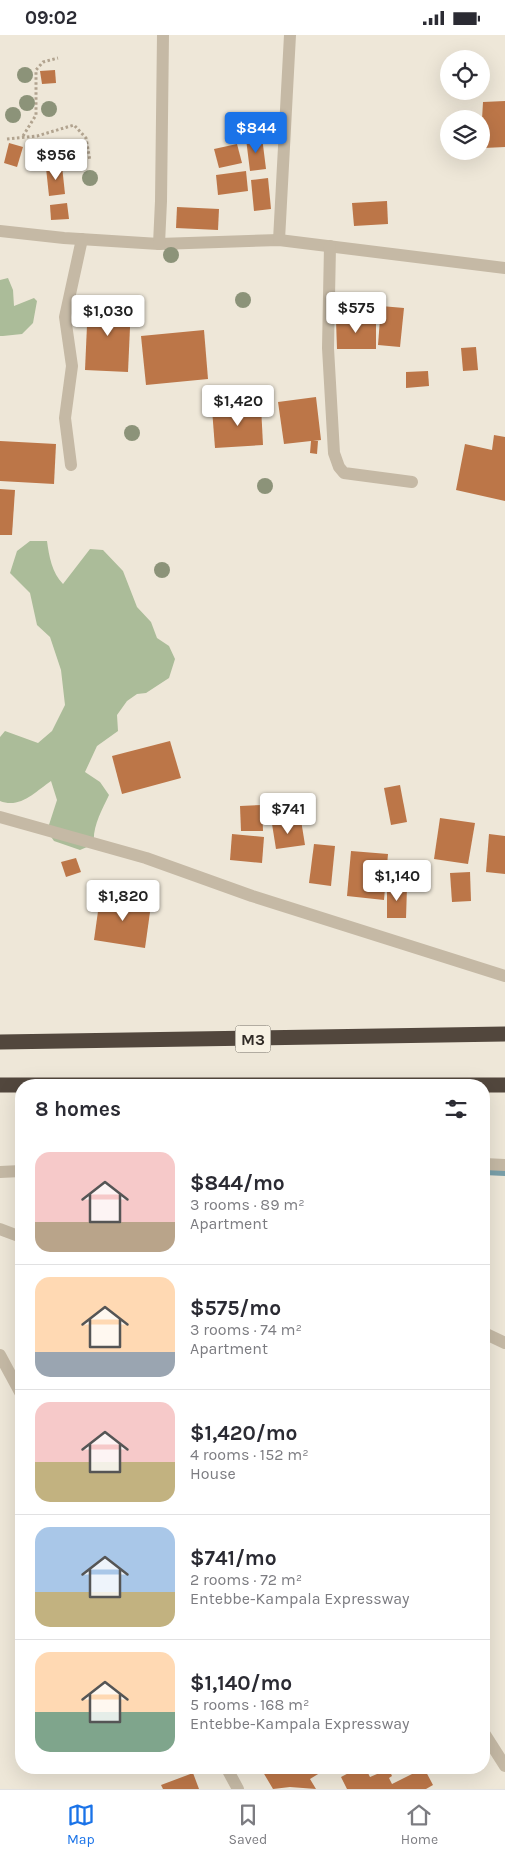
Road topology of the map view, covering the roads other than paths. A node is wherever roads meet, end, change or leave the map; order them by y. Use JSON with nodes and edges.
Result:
{"nodes":[{"id":1,"x":162,"y":35,"type":"edge"},
{"id":2,"x":290,"y":35,"type":"edge"},
{"id":3,"x":0,"y":231,"type":"edge"},
{"id":4,"x":82,"y":239,"type":"junction"},
{"id":5,"x":279,"y":239,"type":"junction"},
{"id":6,"x":159,"y":244,"type":"junction"},
{"id":7,"x":330,"y":245,"type":"junction"},
{"id":8,"x":505,"y":268,"type":"edge"},
{"id":9,"x":71,"y":465,"type":"dead end"},
{"id":10,"x":412,"y":482,"type":"dead end"},
{"id":11,"x":0,"y":817,"type":"edge"},
{"id":12,"x":505,"y":976,"type":"edge"},
{"id":13,"x":505,"y":1035,"type":"edge"},
{"id":14,"x":0,"y":1043,"type":"edge"},
{"id":15,"x":0,"y":1085,"type":"edge"},
{"id":16,"x":15,"y":1085,"type":"edge"},
{"id":17,"x":490,"y":1085,"type":"edge"},
{"id":18,"x":505,"y":1085,"type":"edge"},
{"id":19,"x":490,"y":1164,"type":"edge"},
{"id":20,"x":505,"y":1165,"type":"edge"},
{"id":21,"x":15,"y":1171,"type":"edge"},
{"id":22,"x":0,"y":1172,"type":"edge"},
{"id":23,"x":0,"y":1229,"type":"edge"},
{"id":24,"x":15,"y":1235,"type":"edge"},
{"id":25,"x":490,"y":1336,"type":"edge"},
{"id":26,"x":505,"y":1343,"type":"edge"},
{"id":27,"x":0,"y":1355,"type":"edge"},
{"id":28,"x":15,"y":1383,"type":"edge"},
{"id":29,"x":490,"y":1742,"type":"edge"},
{"id":30,"x":505,"y":1766,"type":"edge"},
{"id":31,"x":230,"y":1774,"type":"edge"},
{"id":32,"x":238,"y":1789,"type":"edge"}],
"edges":[{"from":1,"to":6,"type":"street"},
{"from":2,"to":5,"type":"street"},
{"from":3,"to":4,"type":"street"},
{"from":4,"to":6,"type":"street"},
{"from":4,"to":9,"type":"street"},
{"from":5,"to":6,"type":"street"},
{"from":5,"to":7,"type":"street"},
{"from":7,"to":8,"type":"street"},
{"from":7,"to":10,"type":"street"},
{"from":11,"to":12,"type":"street"},
{"from":13,"to":14,"type":"highway","number":"M3"},
{"from":15,"to":16,"type":"highway"},
{"from":17,"to":18,"type":"highway"},
{"from":19,"to":20,"type":"street"},
{"from":21,"to":22,"type":"street"},
{"from":23,"to":24,"type":"street"},
{"from":25,"to":26,"type":"street"},
{"from":27,"to":28,"type":"street"},
{"from":29,"to":30,"type":"street"},
{"from":31,"to":32,"type":"street"}]}
